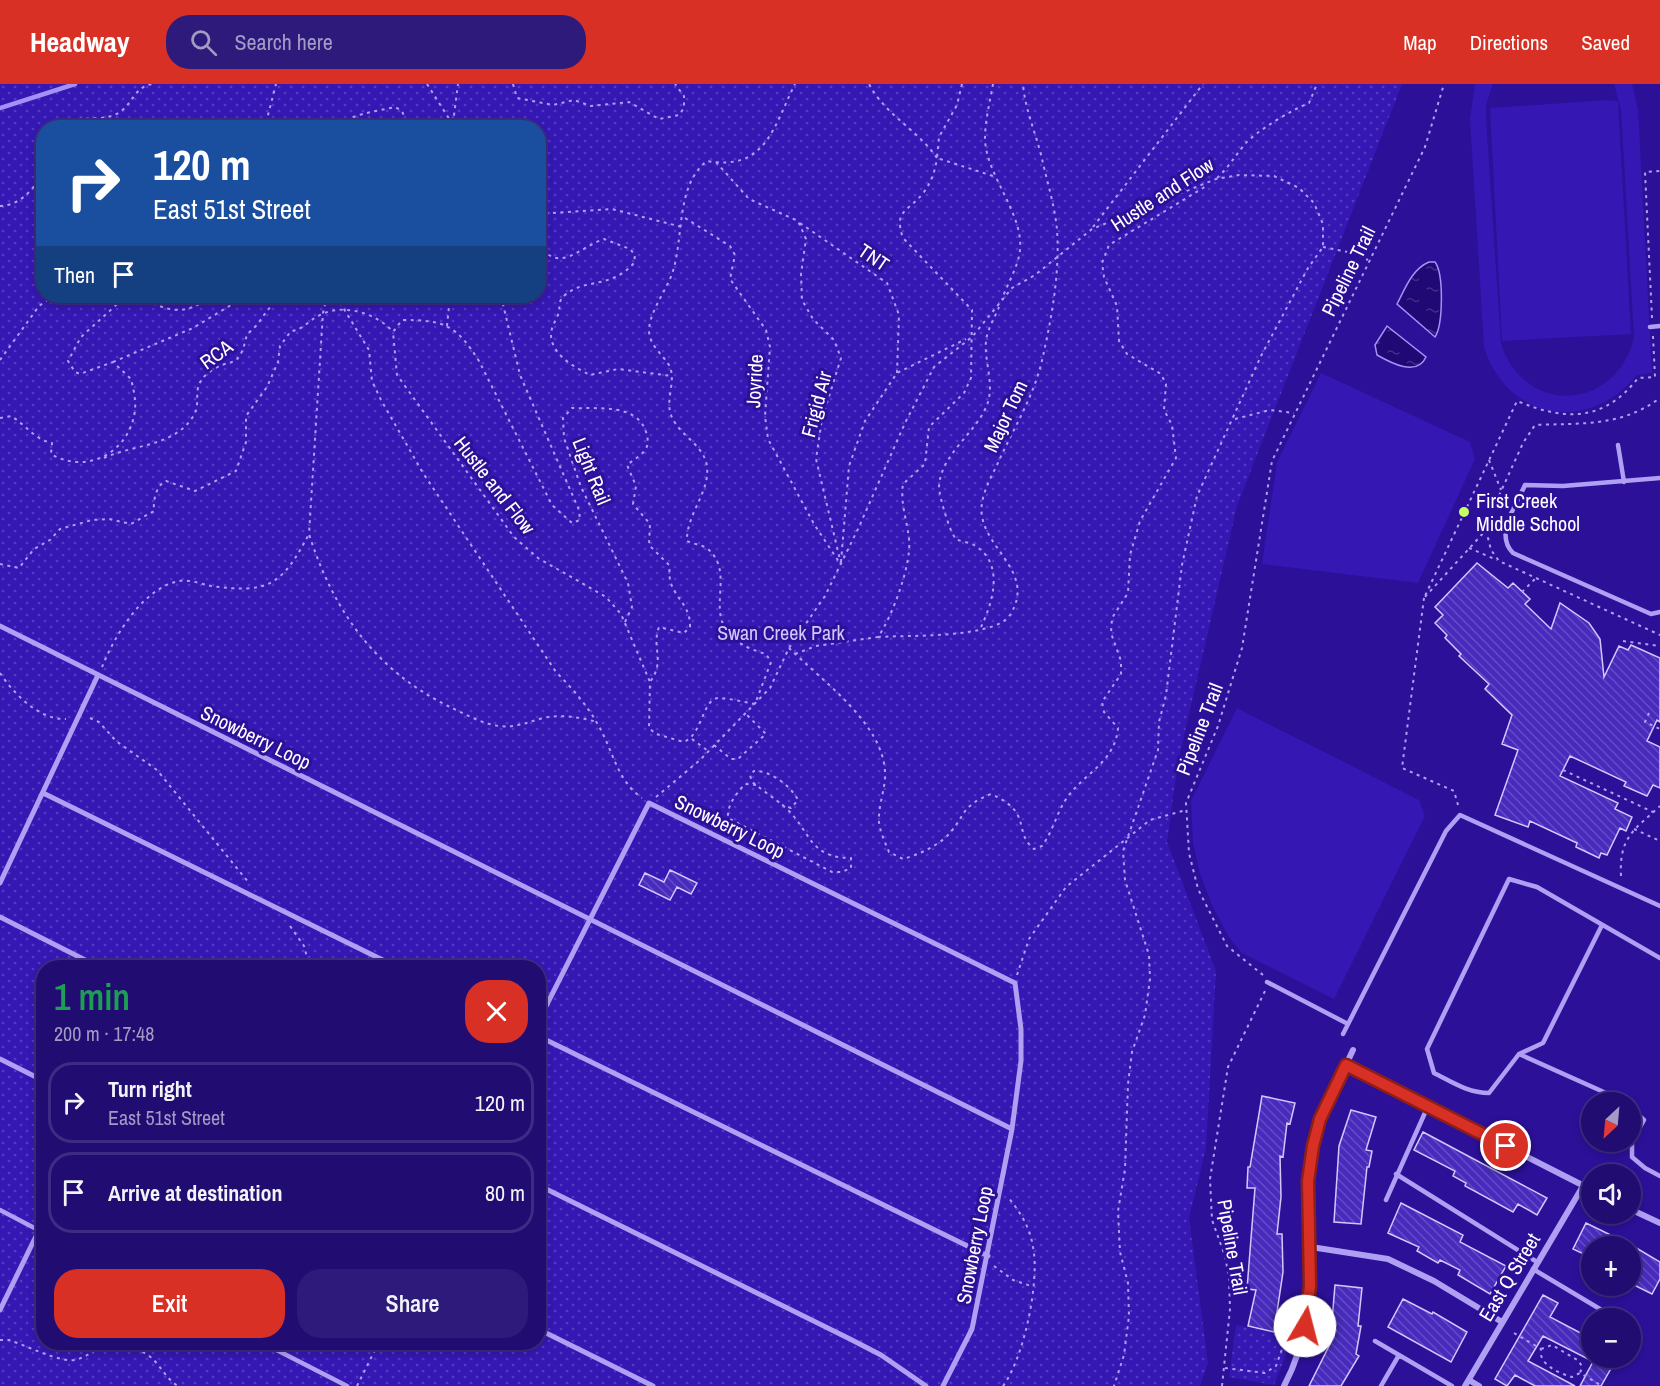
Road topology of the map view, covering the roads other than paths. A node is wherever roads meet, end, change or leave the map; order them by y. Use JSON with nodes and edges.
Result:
{"nodes":[{"id":1,"x":1660,"y":326,"type":"edge"},
{"id":2,"x":1651,"y":327,"type":"road end"},
{"id":3,"x":1618,"y":444,"type":"dead end"},
{"id":4,"x":1660,"y":478,"type":"edge"},
{"id":5,"x":1624,"y":482,"type":"junction"},
{"id":6,"x":1660,"y":612,"type":"edge"},
{"id":7,"x":0,"y":626,"type":"edge"},
{"id":8,"x":98,"y":675,"type":"junction"},
{"id":9,"x":43,"y":793,"type":"junction"},
{"id":10,"x":0,"y":883,"type":"edge"},
{"id":11,"x":1660,"y":906,"type":"edge"},
{"id":12,"x":0,"y":917,"type":"edge"},
{"id":13,"x":590,"y":919,"type":"junction"},
{"id":14,"x":1602,"y":925,"type":"junction"},
{"id":15,"x":1660,"y":958,"type":"edge"},
{"id":16,"x":85,"y":960,"type":"edge"},
{"id":17,"x":383,"y":960,"type":"edge"},
{"id":18,"x":1267,"y":982,"type":"road end"},
{"id":19,"x":546,"y":1006,"type":"edge"},
{"id":20,"x":1348,"y":1024,"type":"junction"},
{"id":21,"x":1343,"y":1034,"type":"dead end"},
{"id":22,"x":546,"y":1040,"type":"edge"},
{"id":23,"x":1353,"y":1050,"type":"dead end"},
{"id":24,"x":1519,"y":1054,"type":"junction"},
{"id":25,"x":0,"y":1059,"type":"edge"},
{"id":26,"x":1346,"y":1065,"type":"junction"},
{"id":27,"x":36,"y":1077,"type":"edge"},
{"id":28,"x":1604,"y":1092,"type":"edge"},
{"id":29,"x":1428,"y":1106,"type":"junction"},
{"id":30,"x":1012,"y":1129,"type":"junction"},
{"id":31,"x":1632,"y":1152,"type":"edge"},
{"id":32,"x":1396,"y":1174,"type":"junction"},
{"id":33,"x":1660,"y":1176,"type":"edge"},
{"id":34,"x":1581,"y":1185,"type":"edge"},
{"id":35,"x":546,"y":1189,"type":"edge"},
{"id":36,"x":1581,"y":1189,"type":"edge"},
{"id":37,"x":1386,"y":1200,"type":"dead end"},
{"id":38,"x":0,"y":1210,"type":"edge"},
{"id":39,"x":1641,"y":1214,"type":"edge"},
{"id":40,"x":1660,"y":1223,"type":"edge"},
{"id":41,"x":36,"y":1229,"type":"edge"},
{"id":42,"x":36,"y":1242,"type":"edge"},
{"id":43,"x":1311,"y":1247,"type":"junction"},
{"id":44,"x":988,"y":1256,"type":"junction"},
{"id":45,"x":1537,"y":1262,"type":"junction"},
{"id":46,"x":1533,"y":1269,"type":"junction"},
{"id":47,"x":1598,"y":1308,"type":"edge"},
{"id":48,"x":0,"y":1310,"type":"edge"},
{"id":49,"x":1502,"y":1322,"type":"junction"},
{"id":50,"x":546,"y":1333,"type":"edge"},
{"id":51,"x":1375,"y":1341,"type":"dead end"},
{"id":52,"x":277,"y":1350,"type":"edge"},
{"id":53,"x":1399,"y":1355,"type":"junction"},
{"id":54,"x":1466,"y":1383,"type":"edge"},
{"id":55,"x":347,"y":1386,"type":"edge"},
{"id":56,"x":653,"y":1386,"type":"edge"},
{"id":57,"x":926,"y":1386,"type":"edge"},
{"id":58,"x":943,"y":1386,"type":"edge"},
{"id":59,"x":1284,"y":1386,"type":"edge"},
{"id":60,"x":1381,"y":1386,"type":"edge"},
{"id":61,"x":1452,"y":1386,"type":"edge"},
{"id":62,"x":1479,"y":1386,"type":"edge"}],
"edges":[{"from":1,"to":2,"type":"lane"},
{"from":3,"to":5,"type":"lane"},
{"from":4,"to":5,"type":"lane"},
{"from":5,"to":6,"type":"lane"},
{"from":7,"to":8,"type":"street","name":"Snowberry Loop"},
{"from":8,"to":9,"type":"street"},
{"from":8,"to":13,"type":"street","name":"Snowberry Loop"},
{"from":9,"to":10,"type":"street"},
{"from":9,"to":17,"type":"street"},
{"from":11,"to":20,"type":"lane"},
{"from":12,"to":16,"type":"street"},
{"from":13,"to":19,"type":"street"},
{"from":13,"to":30,"type":"street"},
{"from":13,"to":30,"type":"street","name":"Snowberry Loop"},
{"from":14,"to":15,"type":"lane"},
{"from":14,"to":24,"type":"lane"},
{"from":14,"to":24,"type":"lane"},
{"from":18,"to":20,"type":"lane"},
{"from":20,"to":21,"type":"lane"},
{"from":22,"to":44,"type":"street"},
{"from":23,"to":26,"type":"street"},
{"from":24,"to":28,"type":"lane"},
{"from":25,"to":27,"type":"street"},
{"from":26,"to":29,"type":"street"},
{"from":26,"to":43,"type":"street"},
{"from":29,"to":32,"type":"lane"},
{"from":29,"to":34,"type":"street"},
{"from":30,"to":44,"type":"street","name":"Snowberry Loop"},
{"from":31,"to":33,"type":"lane"},
{"from":32,"to":37,"type":"lane"},
{"from":32,"to":45,"type":"lane"},
{"from":35,"to":57,"type":"street"},
{"from":36,"to":45,"type":"street","name":"East Q Street"},
{"from":38,"to":41,"type":"lane"},
{"from":39,"to":40,"type":"street"},
{"from":42,"to":48,"type":"street"},
{"from":43,"to":49,"type":"street"},
{"from":43,"to":59,"type":"street"},
{"from":44,"to":58,"type":"street","name":"Snowberry Loop"},
{"from":45,"to":46,"type":"street","name":"East Q Street"},
{"from":46,"to":47,"type":"lane"},
{"from":46,"to":49,"type":"street","name":"East Q Street"},
{"from":49,"to":54,"type":"street","name":"East Q Street"},
{"from":50,"to":56,"type":"street"},
{"from":51,"to":53,"type":"lane"},
{"from":52,"to":55,"type":"lane"},
{"from":53,"to":60,"type":"lane"},
{"from":53,"to":61,"type":"lane"},
{"from":54,"to":62,"type":"street"}]}
